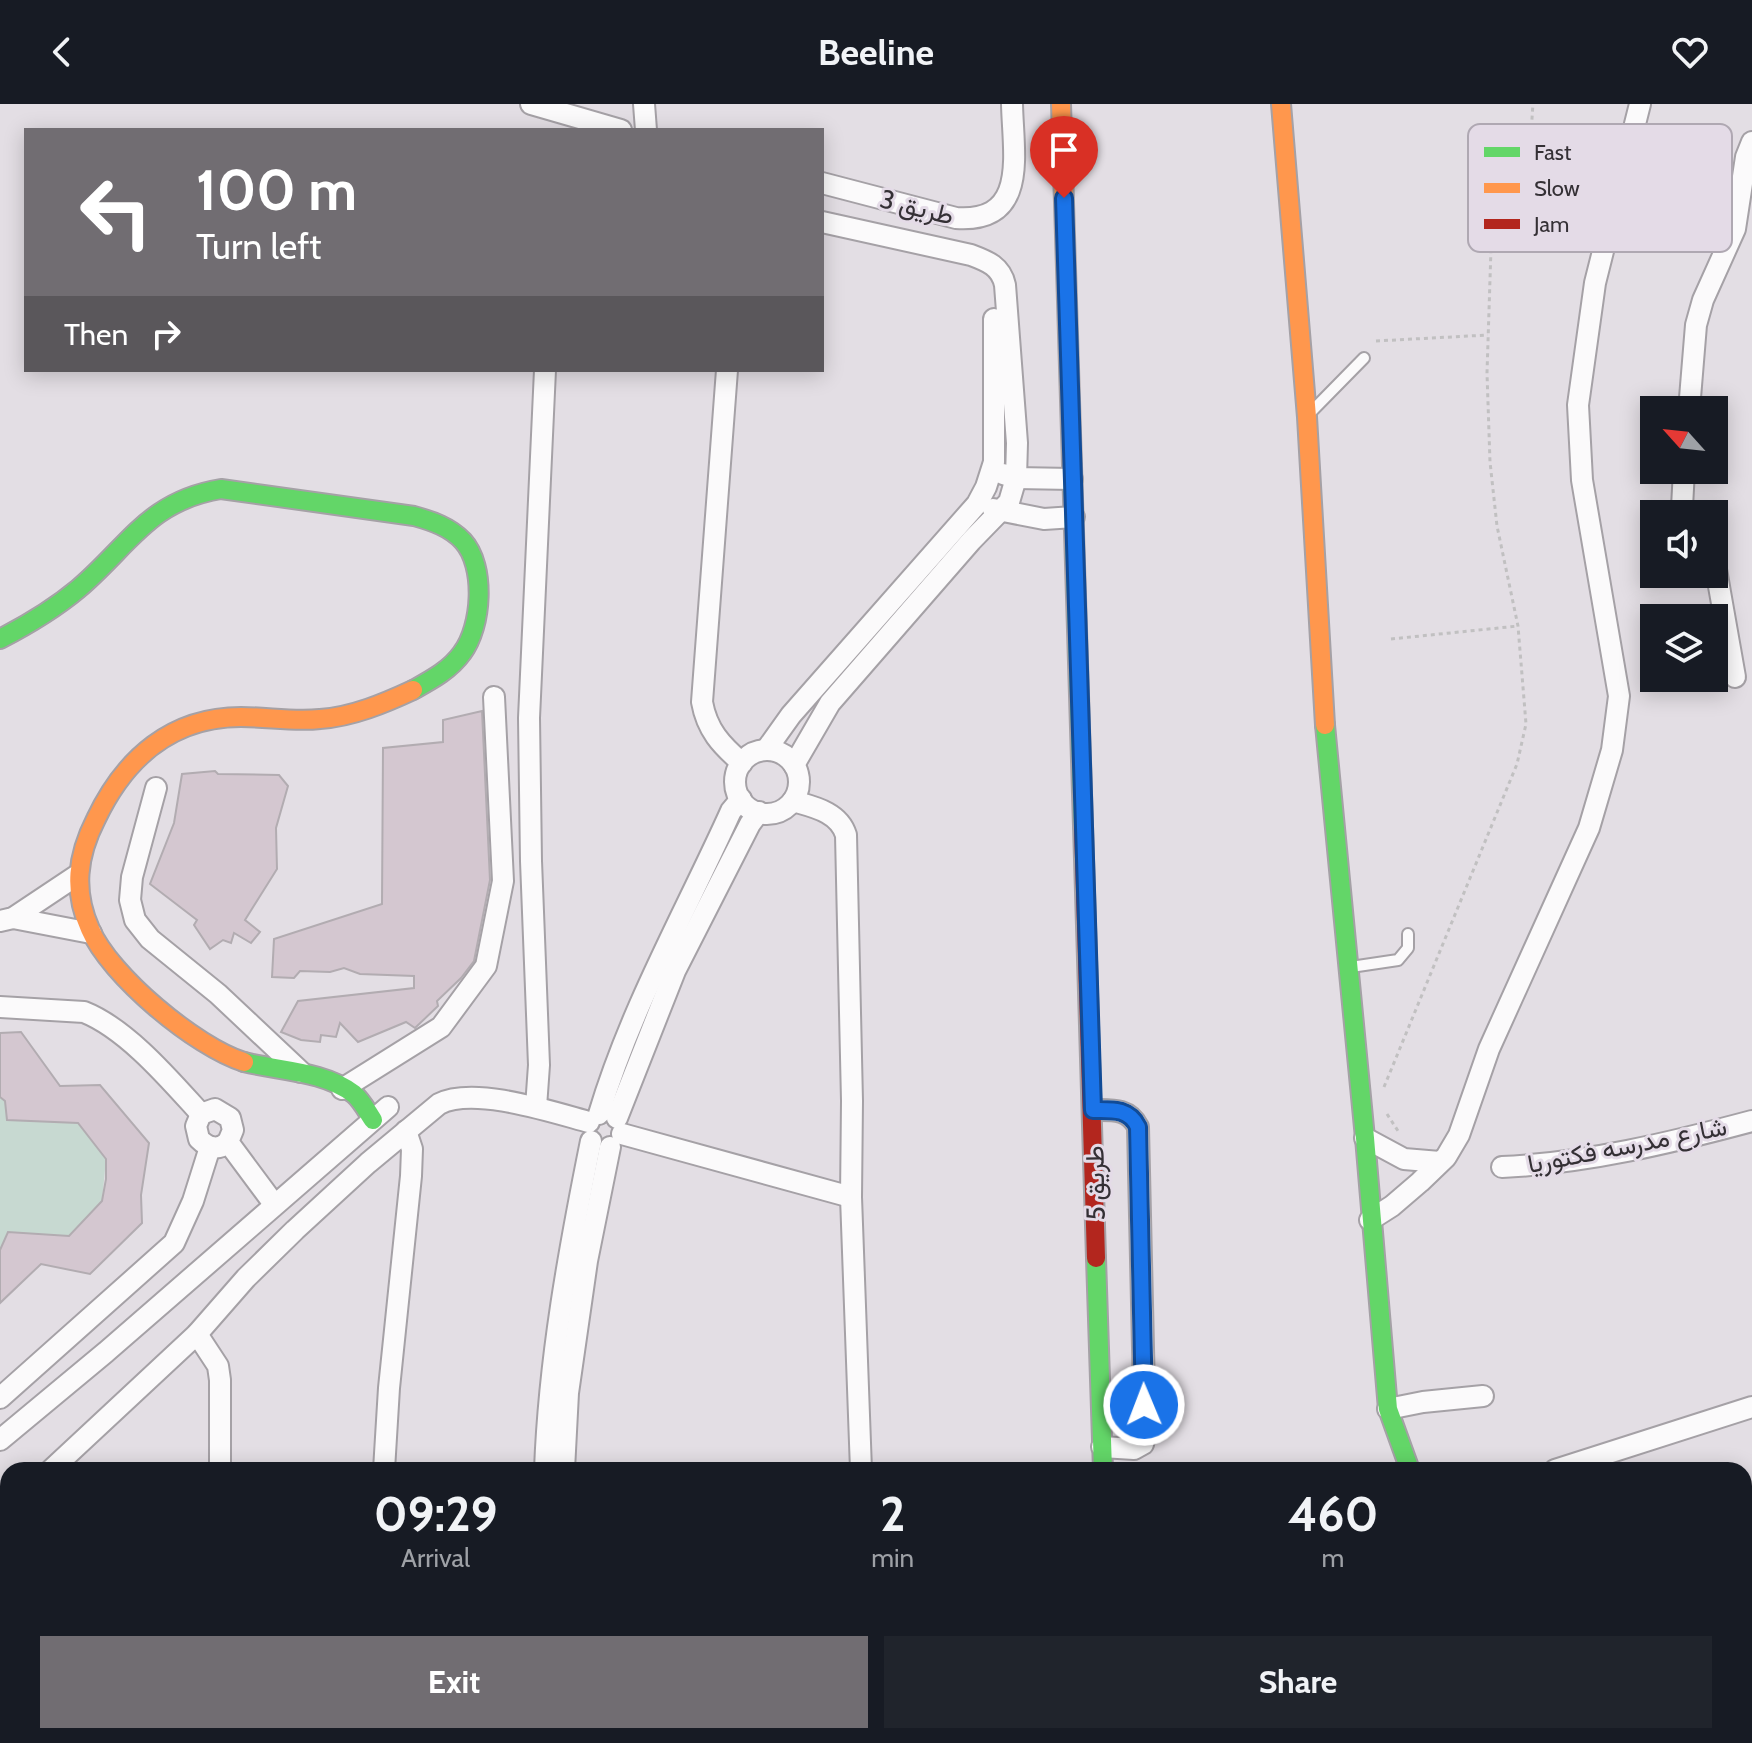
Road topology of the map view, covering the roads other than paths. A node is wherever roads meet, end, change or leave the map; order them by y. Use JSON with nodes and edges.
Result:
{"nodes":[{"id":1,"x":531,"y":104,"type":"edge"},
{"id":2,"x":644,"y":104,"type":"edge"},
{"id":3,"x":1012,"y":104,"type":"edge"},
{"id":4,"x":1061,"y":104,"type":"edge"},
{"id":5,"x":1281,"y":104,"type":"edge"},
{"id":6,"x":1640,"y":104,"type":"edge"},
{"id":7,"x":1635,"y":124,"type":"edge"},
{"id":8,"x":614,"y":128,"type":"edge"},
{"id":9,"x":646,"y":128,"type":"edge"},
{"id":10,"x":1752,"y":142,"type":"edge"},
{"id":11,"x":824,"y":184,"type":"edge"},
{"id":12,"x":824,"y":222,"type":"edge"},
{"id":13,"x":1732,"y":236,"type":"edge"},
{"id":14,"x":1603,"y":252,"type":"edge"},
{"id":15,"x":1725,"y":252,"type":"edge"},
{"id":16,"x":991,"y":263,"type":"junction"},
{"id":17,"x":1364,"y":358,"type":"dead end"},
{"id":18,"x":545,"y":372,"type":"edge"},
{"id":19,"x":727,"y":372,"type":"edge"},
{"id":20,"x":1690,"y":396,"type":"edge"},
{"id":21,"x":1307,"y":417,"type":"junction"},
{"id":22,"x":991,"y":470,"type":"junction"},
{"id":23,"x":1016,"y":478,"type":"junction"},
{"id":24,"x":1072,"y":479,"type":"junction"},
{"id":25,"x":977,"y":504,"type":"junction"},
{"id":26,"x":1001,"y":512,"type":"junction"},
{"id":27,"x":1074,"y":517,"type":"junction"},
{"id":28,"x":1719,"y":588,"type":"edge"},
{"id":29,"x":0,"y":639,"type":"edge"},
{"id":30,"x":1735,"y":677,"type":"dead end"},
{"id":31,"x":494,"y":697,"type":"dead end"},
{"id":32,"x":766,"y":750,"type":"junction"},
{"id":33,"x":742,"y":763,"type":"junction"},
{"id":34,"x":794,"y":765,"type":"junction"},
{"id":35,"x":156,"y":788,"type":"dead end"},
{"id":36,"x":741,"y":799,"type":"junction"},
{"id":37,"x":793,"y":801,"type":"junction"},
{"id":38,"x":759,"y":812,"type":"junction"},
{"id":39,"x":76,"y":876,"type":"junction"},
{"id":40,"x":6,"y":920,"type":"edge"},
{"id":41,"x":91,"y":933,"type":"junction"},
{"id":42,"x":1408,"y":934,"type":"dead end"},
{"id":43,"x":1349,"y":967,"type":"junction"},
{"id":44,"x":0,"y":1007,"type":"edge"},
{"id":45,"x":301,"y":1072,"type":"junction"},
{"id":46,"x":342,"y":1089,"type":"junction"},
{"id":47,"x":536,"y":1107,"type":"junction"},
{"id":48,"x":1093,"y":1110,"type":"junction"},
{"id":49,"x":380,"y":1113,"type":"joint"},
{"id":50,"x":201,"y":1114,"type":"junction"},
{"id":51,"x":1752,"y":1121,"type":"edge"},
{"id":52,"x":605,"y":1129,"type":"junction"},
{"id":53,"x":406,"y":1131,"type":"junction"},
{"id":54,"x":1365,"y":1138,"type":"junction"},
{"id":55,"x":219,"y":1144,"type":"junction"},
{"id":56,"x":1440,"y":1162,"type":"junction"},
{"id":57,"x":1502,"y":1167,"type":"dead end"},
{"id":58,"x":851,"y":1197,"type":"junction"},
{"id":59,"x":274,"y":1204,"type":"junction"},
{"id":60,"x":1370,"y":1220,"type":"junction"},
{"id":61,"x":197,"y":1334,"type":"junction"},
{"id":62,"x":559,"y":1392,"type":"junction"},
{"id":63,"x":1483,"y":1396,"type":"dead end"},
{"id":64,"x":0,"y":1398,"type":"edge"},
{"id":65,"x":1752,"y":1407,"type":"edge"},
{"id":66,"x":1388,"y":1409,"type":"junction"},
{"id":67,"x":0,"y":1440,"type":"edge"},
{"id":68,"x":1102,"y":1447,"type":"junction"},
{"id":69,"x":64,"y":1462,"type":"edge"},
{"id":70,"x":220,"y":1462,"type":"edge"},
{"id":71,"x":384,"y":1462,"type":"edge"},
{"id":72,"x":546,"y":1462,"type":"edge"},
{"id":73,"x":563,"y":1462,"type":"edge"},
{"id":74,"x":861,"y":1462,"type":"edge"},
{"id":75,"x":1103,"y":1462,"type":"edge"},
{"id":76,"x":1407,"y":1462,"type":"edge"},
{"id":77,"x":1580,"y":1462,"type":"edge"}],
"edges":[{"from":1,"to":8,"type":"street"},
{"from":2,"to":9,"type":"street"},
{"from":3,"to":11,"type":"street","name":"طريق 3"},
{"from":4,"to":24,"type":"street","name":"طريق 5"},
{"from":5,"to":21,"type":"street"},
{"from":6,"to":7,"type":"street"},
{"from":10,"to":13,"type":"street"},
{"from":12,"to":16,"type":"street"},
{"from":14,"to":56,"type":"street"},
{"from":15,"to":20,"type":"street"},
{"from":16,"to":22,"type":"street"},
{"from":16,"to":23,"type":"street"},
{"from":17,"to":21,"type":"lane"},
{"from":18,"to":47,"type":"street"},
{"from":19,"to":33,"type":"street"},
{"from":21,"to":43,"type":"street"},
{"from":22,"to":23,"type":"street"},
{"from":22,"to":25,"type":"street"},
{"from":23,"to":24,"type":"street"},
{"from":23,"to":26,"type":"street"},
{"from":24,"to":27,"type":"street","name":"طريق 5"},
{"from":25,"to":26,"type":"street"},
{"from":25,"to":32,"type":"street"},
{"from":26,"to":27,"type":"street"},
{"from":26,"to":34,"type":"street"},
{"from":27,"to":48,"type":"street","name":"طريق 5"},
{"from":28,"to":30,"type":"street"},
{"from":29,"to":39,"type":"street"},
{"from":31,"to":46,"type":"street"},
{"from":32,"to":33,"type":"street"},
{"from":32,"to":34,"type":"street"},
{"from":33,"to":36,"type":"street"},
{"from":34,"to":37,"type":"street"},
{"from":35,"to":45,"type":"street"},
{"from":36,"to":38,"type":"street"},
{"from":36,"to":52,"type":"street"},
{"from":37,"to":38,"type":"street"},
{"from":37,"to":58,"type":"street"},
{"from":38,"to":52,"type":"street"},
{"from":39,"to":40,"type":"street"},
{"from":39,"to":41,"type":"street"},
{"from":40,"to":41,"type":"street"},
{"from":41,"to":45,"type":"street"},
{"from":42,"to":43,"type":"lane"},
{"from":43,"to":54,"type":"street"},
{"from":44,"to":50,"type":"street"},
{"from":45,"to":46,"type":"street"},
{"from":46,"to":49,"type":"street"},
{"from":47,"to":52,"type":"street"},
{"from":47,"to":53,"type":"street"},
{"from":48,"to":68,"type":"street","name":"طريق 5"},
{"from":48,"to":68,"type":"street"},
{"from":49,"to":59,"type":"street"},
{"from":50,"to":55,"type":"street"},
{"from":50,"to":55,"type":"street"},
{"from":51,"to":57,"type":"street","name":"شارع مدرسه فكتوريا"},
{"from":52,"to":58,"type":"street"},
{"from":52,"to":62,"type":"street"},
{"from":53,"to":61,"type":"street"},
{"from":53,"to":71,"type":"street"},
{"from":54,"to":56,"type":"street"},
{"from":54,"to":60,"type":"street"},
{"from":55,"to":59,"type":"street"},
{"from":55,"to":64,"type":"street"},
{"from":56,"to":60,"type":"street"},
{"from":58,"to":74,"type":"street"},
{"from":59,"to":67,"type":"street"},
{"from":60,"to":66,"type":"street"},
{"from":61,"to":69,"type":"street"},
{"from":61,"to":70,"type":"street"},
{"from":62,"to":72,"type":"street"},
{"from":62,"to":73,"type":"street"},
{"from":63,"to":66,"type":"street"},
{"from":65,"to":77,"type":"street"},
{"from":66,"to":76,"type":"street"},
{"from":68,"to":75,"type":"street","name":"طريق 5"}]}
